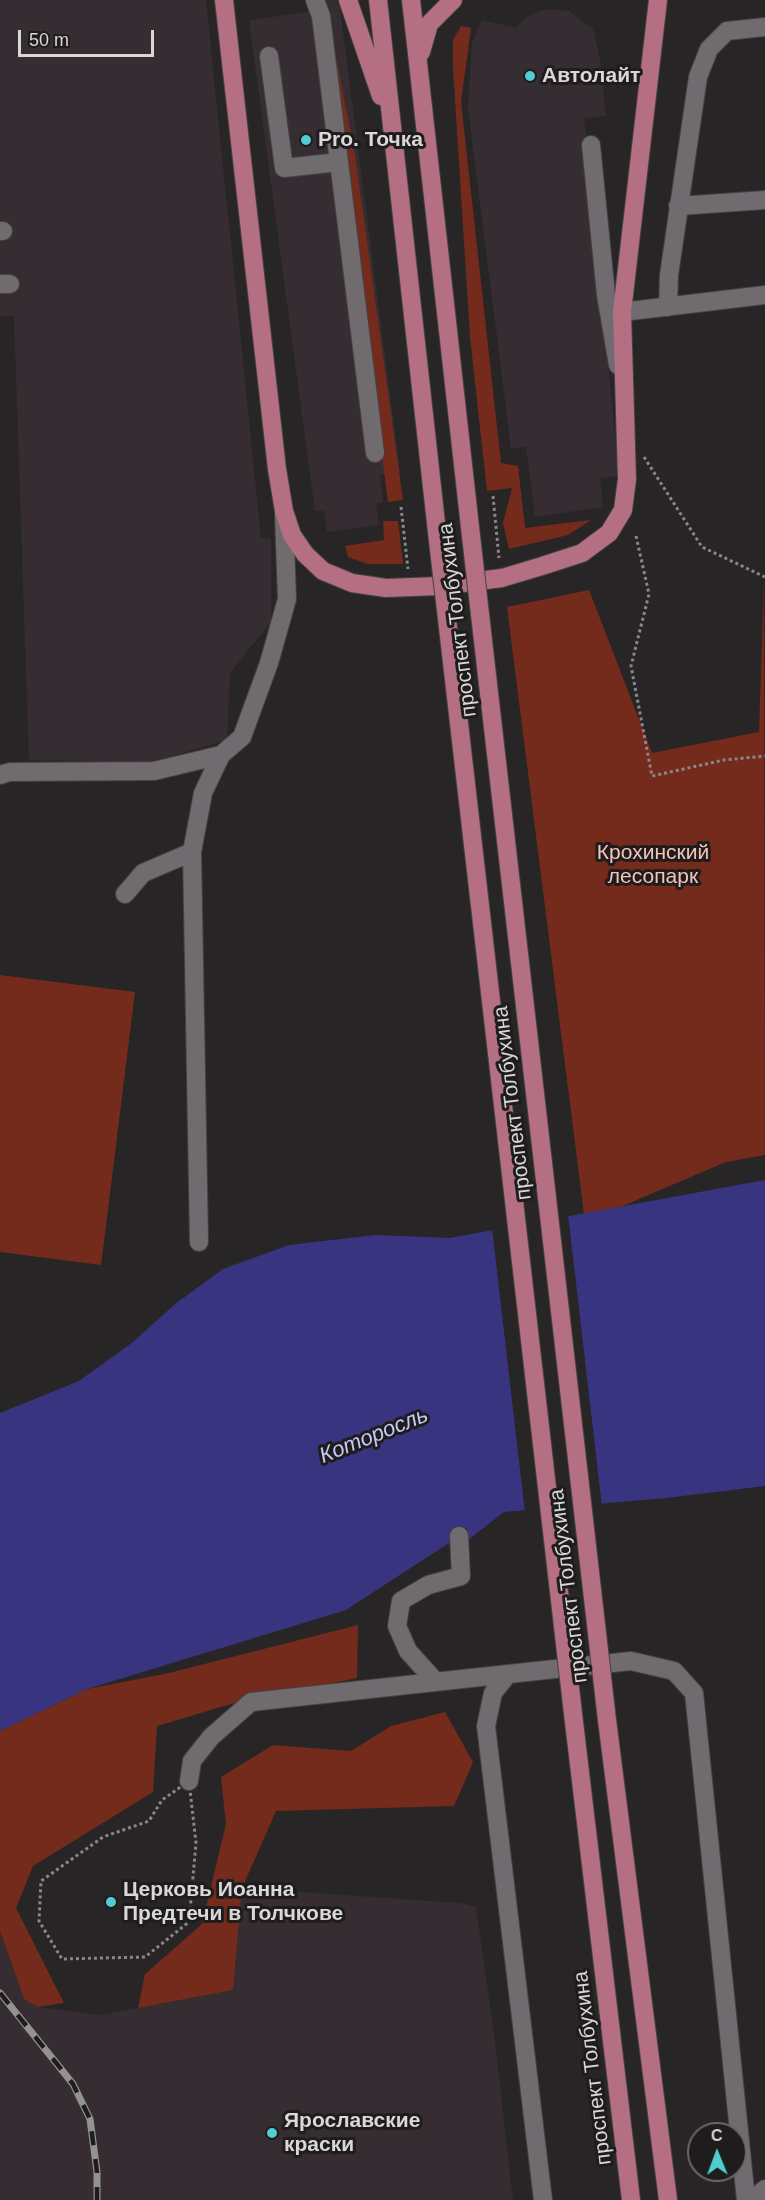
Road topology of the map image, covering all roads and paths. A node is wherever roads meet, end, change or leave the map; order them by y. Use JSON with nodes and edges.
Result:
{"nodes":[{"id":1,"x":224,"y":0,"type":"edge"},
{"id":2,"x":315,"y":0,"type":"edge"},
{"id":3,"x":348,"y":0,"type":"edge"},
{"id":4,"x":378,"y":0,"type":"edge"},
{"id":5,"x":411,"y":0,"type":"edge"},
{"id":6,"x":453,"y":0,"type":"edge"},
{"id":7,"x":658,"y":0,"type":"edge"},
{"id":8,"x":765,"y":27,"type":"edge"},
{"id":9,"x":269,"y":56,"type":"dead end"},
{"id":10,"x":418,"y":75,"type":"junction"},
{"id":11,"x":395,"y":138,"type":"junction"},
{"id":12,"x":591,"y":145,"type":"dead end"},
{"id":13,"x":339,"y":162,"type":"junction"},
{"id":14,"x":765,"y":200,"type":"edge"},
{"id":15,"x":678,"y":206,"type":"junction"},
{"id":16,"x":765,"y":295,"type":"edge"},
{"id":17,"x":669,"y":307,"type":"junction"},
{"id":18,"x":622,"y":312,"type":"junction"},
{"id":19,"x":623,"y":390,"type":"junction"},
{"id":20,"x":375,"y":453,"type":"dead end"},
{"id":21,"x":643,"y":456,"type":"dead end"},
{"id":22,"x":493,"y":496,"type":"dead end"},
{"id":23,"x":400,"y":507,"type":"dead end"},
{"id":24,"x":284,"y":511,"type":"junction"},
{"id":25,"x":636,"y":536,"type":"dead end"},
{"id":26,"x":500,"y":558,"type":"dead end"},
{"id":27,"x":408,"y":569,"type":"dead end"},
{"id":28,"x":765,"y":577,"type":"edge"},
{"id":29,"x":221,"y":755,"type":"junction"},
{"id":30,"x":765,"y":756,"type":"edge"},
{"id":31,"x":3,"y":770,"type":"edge"},
{"id":32,"x":192,"y":852,"type":"junction"},
{"id":33,"x":125,"y":894,"type":"dead end"},
{"id":34,"x":199,"y":1242,"type":"dead end"},
{"id":35,"x":459,"y":1536,"type":"dead end"},
{"id":36,"x":508,"y":1674,"type":"junction"},
{"id":37,"x":436,"y":1682,"type":"junction"},
{"id":38,"x":189,"y":1781,"type":"junction"},
{"id":39,"x":765,"y":2189,"type":"edge"},
{"id":40,"x":543,"y":2200,"type":"edge"},
{"id":41,"x":631,"y":2200,"type":"edge"},
{"id":42,"x":668,"y":2200,"type":"edge"},
{"id":43,"x":746,"y":2200,"type":"edge"},
{"id":44,"x":753,"y":2200,"type":"edge"}],
"edges":[{"from":1,"to":24,"type":"main road"},
{"from":2,"to":13,"type":"street"},
{"from":3,"to":11,"type":"main road"},
{"from":4,"to":11,"type":"main road","name":"проспект Толбухина"},
{"from":5,"to":10,"type":"main road","name":"проспект Толбухина"},
{"from":6,"to":10,"type":"main road"},
{"from":7,"to":18,"type":"main road"},
{"from":8,"to":15,"type":"street"},
{"from":9,"to":13,"type":"street"},
{"from":10,"to":42,"type":"main road","name":"проспект Толбухина","bridge":true},
{"from":11,"to":41,"type":"main road","name":"проспект Толбухина","bridge":true},
{"from":12,"to":19,"type":"street"},
{"from":13,"to":20,"type":"street"},
{"from":14,"to":15,"type":"street"},
{"from":15,"to":17,"type":"street"},
{"from":16,"to":17,"type":"street"},
{"from":17,"to":18,"type":"street"},
{"from":18,"to":19,"type":"main road"},
{"from":19,"to":24,"type":"main road"},
{"from":21,"to":28,"type":"path"},
{"from":22,"to":26,"type":"path"},
{"from":23,"to":27,"type":"path"},
{"from":24,"to":29,"type":"street"},
{"from":25,"to":30,"type":"path"},
{"from":29,"to":31,"type":"street"},
{"from":29,"to":32,"type":"street"},
{"from":32,"to":33,"type":"street"},
{"from":32,"to":34,"type":"street"},
{"from":35,"to":37,"type":"street"},
{"from":36,"to":37,"type":"street"},
{"from":36,"to":40,"type":"street"},
{"from":36,"to":43,"type":"street"},
{"from":37,"to":38,"type":"street"},
{"from":38,"to":38,"type":"path"},
{"from":39,"to":44,"type":"street"}]}
